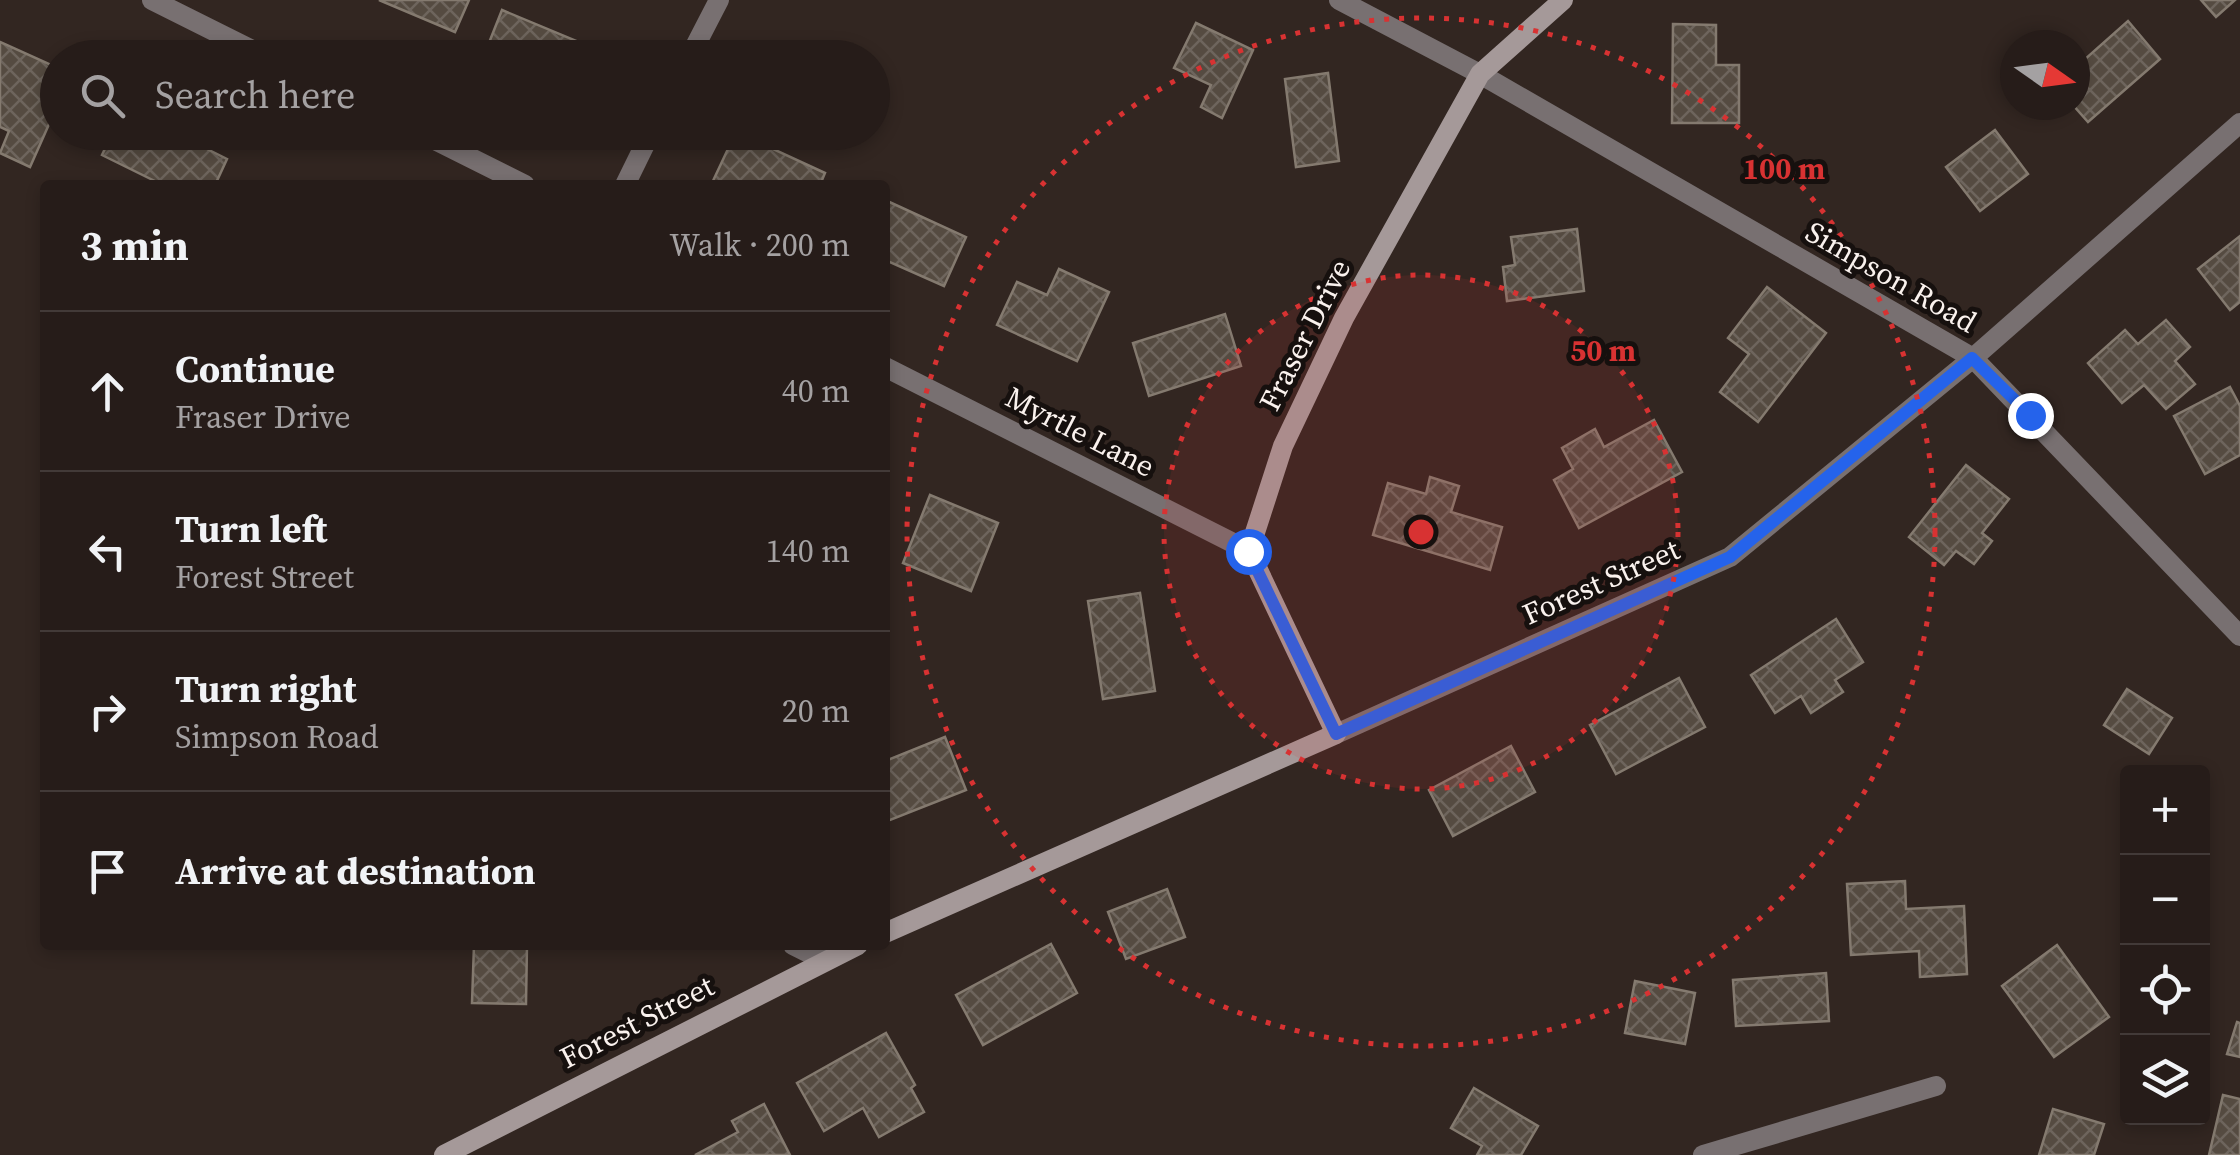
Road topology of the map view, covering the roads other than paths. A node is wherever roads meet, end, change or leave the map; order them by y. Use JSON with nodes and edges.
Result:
{"nodes":[{"id":1,"x":152,"y":0,"type":"edge"},
{"id":2,"x":719,"y":0,"type":"edge"},
{"id":3,"x":1340,"y":0,"type":"edge"},
{"id":4,"x":1563,"y":0,"type":"edge"},
{"id":5,"x":232,"y":40,"type":"edge"},
{"id":6,"x":699,"y":40,"type":"edge"},
{"id":7,"x":1480,"y":74,"type":"junction"},
{"id":8,"x":2240,"y":123,"type":"edge"},
{"id":9,"x":455,"y":150,"type":"edge"},
{"id":10,"x":643,"y":150,"type":"edge"},
{"id":11,"x":515,"y":180,"type":"edge"},
{"id":12,"x":628,"y":180,"type":"edge"},
{"id":13,"x":1972,"y":358,"type":"junction"},
{"id":14,"x":890,"y":370,"type":"edge"},
{"id":15,"x":1248,"y":551,"type":"junction"},
{"id":16,"x":2240,"y":636,"type":"edge"},
{"id":17,"x":1336,"y":734,"type":"junction"},
{"id":18,"x":890,"y":931,"type":"edge"},
{"id":19,"x":803,"y":950,"type":"edge"},
{"id":20,"x":847,"y":950,"type":"edge"},
{"id":21,"x":824,"y":960,"type":"junction"},
{"id":22,"x":1936,"y":1086,"type":"dead end"},
{"id":23,"x":444,"y":1155,"type":"edge"},
{"id":24,"x":1703,"y":1155,"type":"edge"}],
"edges":[{"from":1,"to":5,"type":"street"},
{"from":2,"to":6,"type":"street"},
{"from":3,"to":7,"type":"street","name":"Simpson Road"},
{"from":4,"to":7,"type":"street","name":"Fraser Drive"},
{"from":7,"to":13,"type":"street","name":"Simpson Road"},
{"from":7,"to":15,"type":"street","name":"Fraser Drive"},
{"from":8,"to":13,"type":"street","name":"Forest Street"},
{"from":9,"to":11,"type":"street"},
{"from":10,"to":12,"type":"street"},
{"from":13,"to":16,"type":"street","name":"Simpson Road"},
{"from":13,"to":17,"type":"street","name":"Forest Street"},
{"from":14,"to":15,"type":"street","name":"Myrtle Lane"},
{"from":15,"to":17,"type":"street"},
{"from":17,"to":18,"type":"street","name":"Forest Street"},
{"from":19,"to":21,"type":"street"},
{"from":20,"to":21,"type":"street","name":"Forest Street"},
{"from":21,"to":23,"type":"street","name":"Forest Street"},
{"from":22,"to":24,"type":"street"}]}
